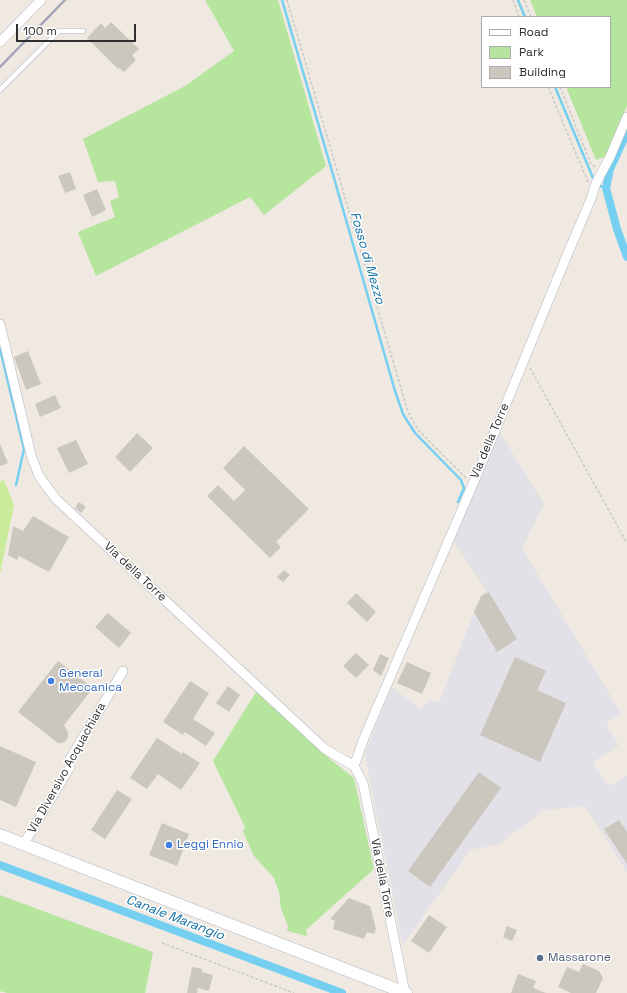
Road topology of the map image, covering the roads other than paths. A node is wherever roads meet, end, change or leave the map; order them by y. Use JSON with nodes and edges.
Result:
{"nodes":[{"id":1,"x":40,"y":0,"type":"edge"},
{"id":2,"x":83,"y":31,"type":"dead end"},
{"id":3,"x":0,"y":42,"type":"edge"},
{"id":4,"x":0,"y":90,"type":"edge"},
{"id":5,"x":627,"y":117,"type":"edge"},
{"id":6,"x":0,"y":324,"type":"edge"},
{"id":7,"x":123,"y":671,"type":"dead end"},
{"id":8,"x":354,"y":766,"type":"junction"},
{"id":9,"x":0,"y":835,"type":"edge"},
{"id":10,"x":23,"y":845,"type":"junction"},
{"id":11,"x":405,"y":993,"type":"edge"}],
"edges":[{"from":1,"to":3,"type":"street"},
{"from":2,"to":4,"type":"lane"},
{"from":5,"to":8,"type":"street","name":"Via della Torre"},
{"from":6,"to":8,"type":"street","name":"Via della Torre"},
{"from":7,"to":10,"type":"street","name":"Via Diversivo Acquachiara"},
{"from":8,"to":11,"type":"street","name":"Via della Torre"},
{"from":9,"to":10,"type":"main road","name":"Via Diversivo Acquachiara"},
{"from":10,"to":11,"type":"main road","name":"Via Diversivo Acquachiara"}]}
